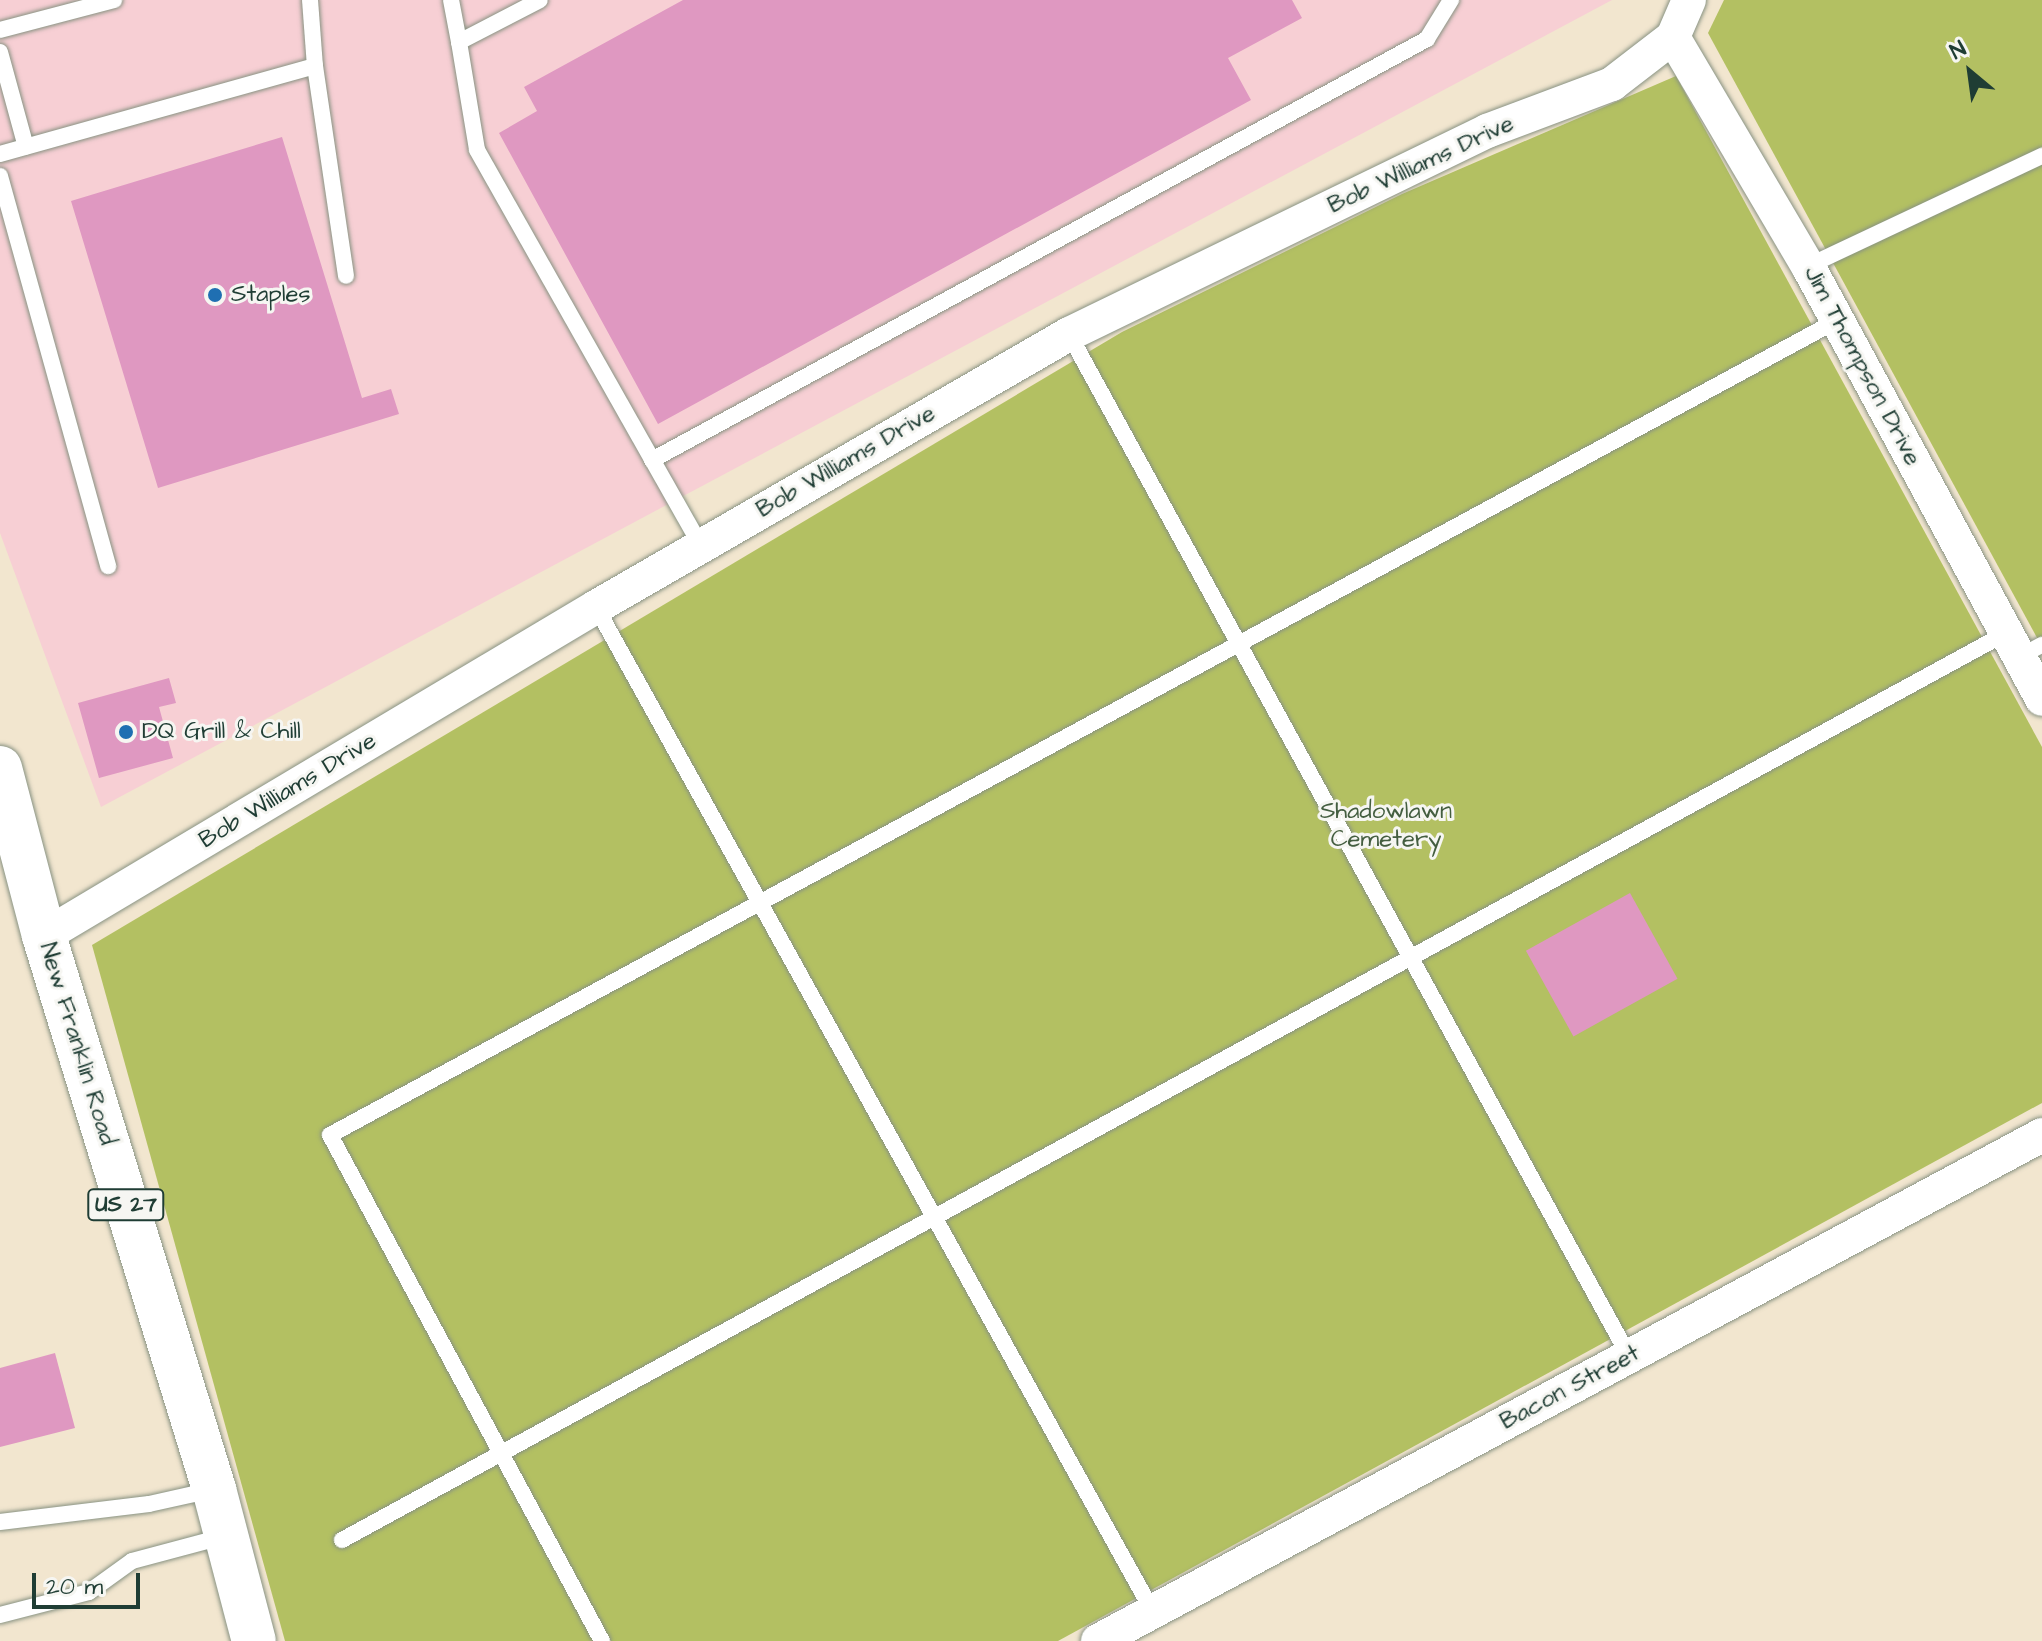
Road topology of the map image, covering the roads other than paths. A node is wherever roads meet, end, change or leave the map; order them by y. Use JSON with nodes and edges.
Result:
{"nodes":[{"id":1,"x":114,"y":0,"type":"edge"},
{"id":2,"x":310,"y":0,"type":"edge"},
{"id":3,"x":451,"y":0,"type":"edge"},
{"id":4,"x":540,"y":0,"type":"edge"},
{"id":5,"x":1451,"y":0,"type":"edge"},
{"id":6,"x":1689,"y":0,"type":"edge"},
{"id":7,"x":0,"y":30,"type":"edge"},
{"id":8,"x":1673,"y":37,"type":"junction"},
{"id":9,"x":459,"y":42,"type":"junction"},
{"id":10,"x":0,"y":52,"type":"edge"},
{"id":11,"x":315,"y":66,"type":"junction"},
{"id":12,"x":26,"y":147,"type":"junction"},
{"id":13,"x":0,"y":154,"type":"edge"},
{"id":14,"x":2042,"y":156,"type":"edge"},
{"id":15,"x":0,"y":176,"type":"edge"},
{"id":16,"x":1808,"y":266,"type":"junction"},
{"id":17,"x":346,"y":276,"type":"dead end"},
{"id":18,"x":1838,"y":320,"type":"junction"},
{"id":19,"x":1069,"y":334,"type":"junction"},
{"id":20,"x":652,"y":460,"type":"junction"},
{"id":21,"x":701,"y":546,"type":"junction"},
{"id":22,"x":108,"y":566,"type":"dead end"},
{"id":23,"x":596,"y":607,"type":"junction"},
{"id":24,"x":1238,"y":644,"type":"junction"},
{"id":25,"x":2022,"y":645,"type":"edge"},
{"id":26,"x":2042,"y":699,"type":"edge"},
{"id":27,"x":0,"y":768,"type":"edge"},
{"id":28,"x":7,"y":823,"type":"edge"},
{"id":29,"x":760,"y":903,"type":"junction"},
{"id":30,"x":44,"y":936,"type":"junction"},
{"id":31,"x":1411,"y":959,"type":"junction"},
{"id":32,"x":2042,"y":1135,"type":"edge"},
{"id":33,"x":934,"y":1218,"type":"junction"},
{"id":34,"x":1629,"y":1356,"type":"junction"},
{"id":35,"x":502,"y":1455,"type":"junction"},
{"id":36,"x":214,"y":1489,"type":"junction"},
{"id":37,"x":0,"y":1522,"type":"edge"},
{"id":38,"x":227,"y":1535,"type":"junction"},
{"id":39,"x":342,"y":1540,"type":"dead end"},
{"id":40,"x":1153,"y":1612,"type":"junction"},
{"id":41,"x":0,"y":1615,"type":"edge"},
{"id":42,"x":254,"y":1641,"type":"edge"},
{"id":43,"x":602,"y":1641,"type":"edge"},
{"id":44,"x":1098,"y":1641,"type":"edge"}],
"edges":[{"from":1,"to":7,"type":"lane"},
{"from":2,"to":11,"type":"lane"},
{"from":3,"to":9,"type":"lane"},
{"from":4,"to":9,"type":"lane"},
{"from":5,"to":20,"type":"lane"},
{"from":6,"to":8,"type":"street"},
{"from":8,"to":16,"type":"street","name":"Jim Thompson Drive"},
{"from":8,"to":19,"type":"street","name":"Bob Williams Drive"},
{"from":9,"to":20,"type":"lane"},
{"from":10,"to":12,"type":"lane"},
{"from":11,"to":12,"type":"lane"},
{"from":11,"to":17,"type":"lane"},
{"from":12,"to":13,"type":"lane"},
{"from":14,"to":16,"type":"lane"},
{"from":15,"to":22,"type":"lane"},
{"from":16,"to":18,"type":"street","name":"Jim Thompson Drive"},
{"from":18,"to":24,"type":"lane"},
{"from":18,"to":25,"type":"street","name":"Jim Thompson Drive"},
{"from":19,"to":21,"type":"street","name":"Bob Williams Drive"},
{"from":19,"to":24,"type":"lane"},
{"from":20,"to":21,"type":"lane"},
{"from":21,"to":23,"type":"street","name":"Bob Williams Drive"},
{"from":23,"to":29,"type":"lane"},
{"from":23,"to":30,"type":"street","name":"Bob Williams Drive"},
{"from":24,"to":29,"type":"lane"},
{"from":24,"to":31,"type":"lane"},
{"from":25,"to":26,"type":"street","name":"Jim Thompson Drive"},
{"from":25,"to":31,"type":"lane"},
{"from":27,"to":28,"type":"highway","name":"New Franklin Road","number":"US 27"},
{"from":28,"to":30,"type":"highway","name":"New Franklin Road","number":"US 27"},
{"from":29,"to":33,"type":"lane"},
{"from":29,"to":35,"type":"lane"},
{"from":30,"to":36,"type":"highway","name":"New Franklin Road","number":"US 27"},
{"from":31,"to":33,"type":"lane"},
{"from":31,"to":34,"type":"lane"},
{"from":32,"to":34,"type":"street","name":"Bacon Street"},
{"from":33,"to":35,"type":"lane"},
{"from":33,"to":40,"type":"lane"},
{"from":34,"to":40,"type":"street","name":"Bacon Street"},
{"from":35,"to":39,"type":"lane"},
{"from":35,"to":43,"type":"lane"},
{"from":36,"to":37,"type":"lane"},
{"from":36,"to":38,"type":"highway","name":"New Franklin Road","number":"US 27"},
{"from":38,"to":41,"type":"lane"},
{"from":38,"to":42,"type":"highway","name":"New Franklin Road","number":"US 27"},
{"from":40,"to":44,"type":"street","name":"Bacon Street"}]}
